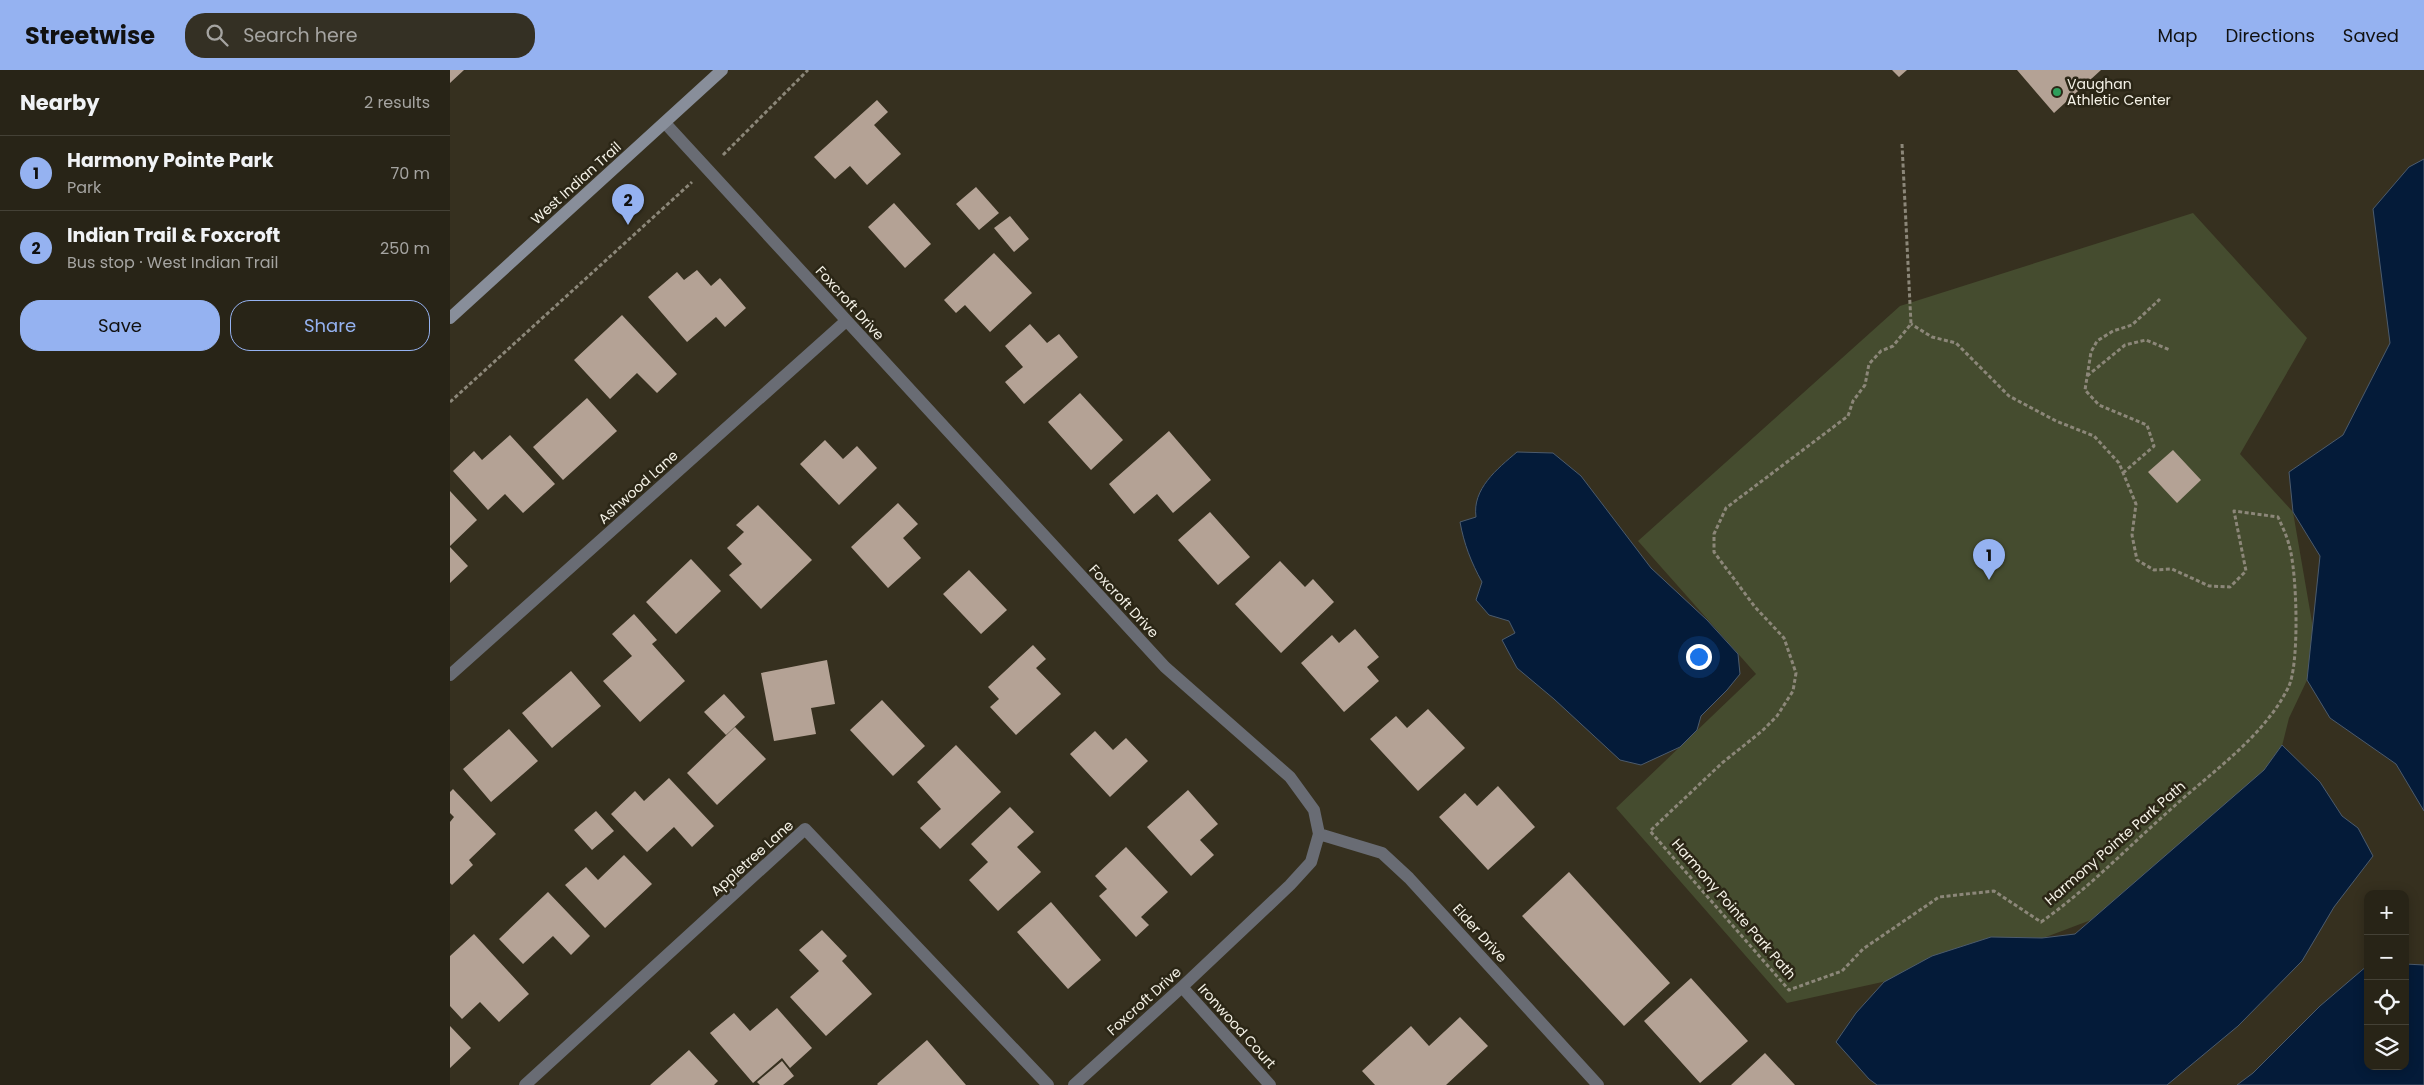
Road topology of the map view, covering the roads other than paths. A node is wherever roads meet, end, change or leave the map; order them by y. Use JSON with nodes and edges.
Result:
{"nodes":[{"id":1,"x":722,"y":70,"type":"edge"},
{"id":2,"x":664,"y":123,"type":"junction"},
{"id":3,"x":450,"y":318,"type":"edge"},
{"id":4,"x":846,"y":321,"type":"junction"},
{"id":5,"x":450,"y":675,"type":"edge"},
{"id":6,"x":1319,"y":834,"type":"junction"},
{"id":7,"x":1182,"y":987,"type":"junction"},
{"id":8,"x":525,"y":1085,"type":"edge"},
{"id":9,"x":1048,"y":1085,"type":"edge"},
{"id":10,"x":1074,"y":1085,"type":"edge"},
{"id":11,"x":1270,"y":1085,"type":"edge"},
{"id":12,"x":1598,"y":1085,"type":"edge"}],
"edges":[{"from":1,"to":2,"type":"main road","name":"West Indian Trail"},
{"from":2,"to":3,"type":"main road","name":"West Indian Trail"},
{"from":2,"to":4,"type":"street","name":"Foxcroft Drive"},
{"from":4,"to":5,"type":"street","name":"Ashwood Lane"},
{"from":4,"to":6,"type":"street","name":"Foxcroft Drive"},
{"from":6,"to":7,"type":"street","name":"Foxcroft Drive"},
{"from":6,"to":12,"type":"street","name":"Elder Drive"},
{"from":7,"to":10,"type":"street","name":"Foxcroft Drive"},
{"from":7,"to":11,"type":"street","name":"Ironwood Court"},
{"from":8,"to":9,"type":"street","name":"Appletree Lane"}]}
